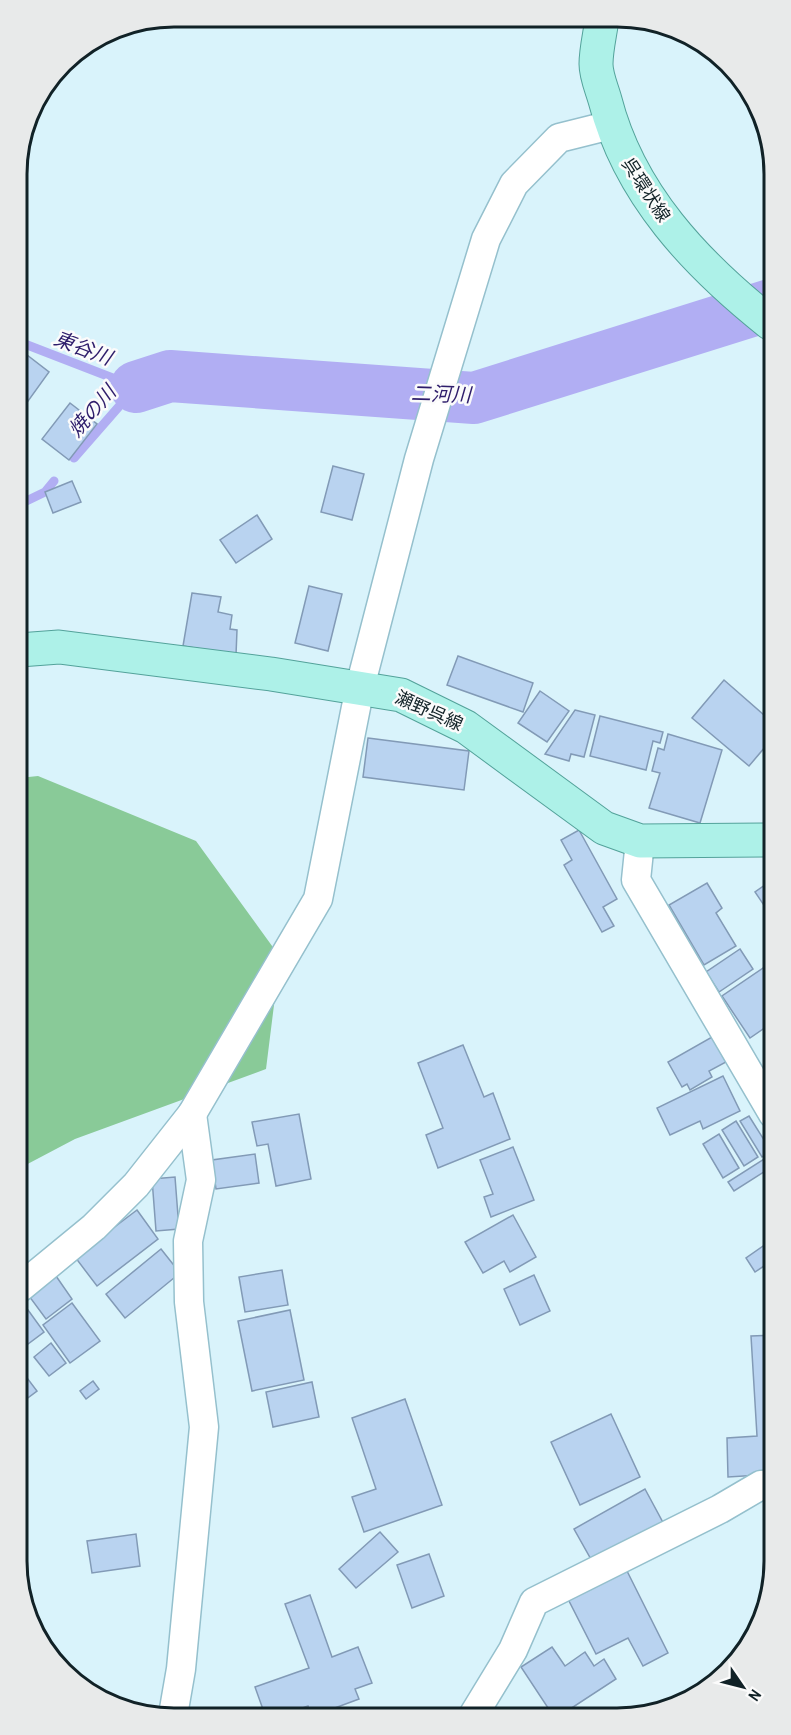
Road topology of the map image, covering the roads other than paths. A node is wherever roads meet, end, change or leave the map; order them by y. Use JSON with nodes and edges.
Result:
{"nodes":[{"id":1,"x":601,"y":27,"type":"edge"},
{"id":2,"x":611,"y":125,"type":"junction"},
{"id":3,"x":764,"y":318,"type":"edge"},
{"id":4,"x":27,"y":649,"type":"edge"},
{"id":5,"x":360,"y":687,"type":"junction"},
{"id":6,"x":764,"y":840,"type":"edge"},
{"id":7,"x":640,"y":841,"type":"junction"},
{"id":8,"x":764,"y":1100,"type":"edge"},
{"id":9,"x":192,"y":1114,"type":"junction"},
{"id":10,"x":27,"y":1282,"type":"edge"},
{"id":11,"x":764,"y":1485,"type":"edge"},
{"id":12,"x":174,"y":1708,"type":"edge"},
{"id":13,"x":478,"y":1708,"type":"edge"}],
"edges":[{"from":1,"to":2,"type":"main road","name":"呉環状線"},
{"from":2,"to":3,"type":"main road","name":"呉環状線"},
{"from":2,"to":5,"type":"street"},
{"from":4,"to":5,"type":"main road","name":"瀬野呉線"},
{"from":5,"to":7,"type":"main road","name":"瀬野呉線"},
{"from":5,"to":9,"type":"street"},
{"from":6,"to":7,"type":"main road","name":"瀬野呉線"},
{"from":7,"to":8,"type":"street"},
{"from":9,"to":10,"type":"street"},
{"from":9,"to":12,"type":"street"},
{"from":11,"to":13,"type":"street"}]}
